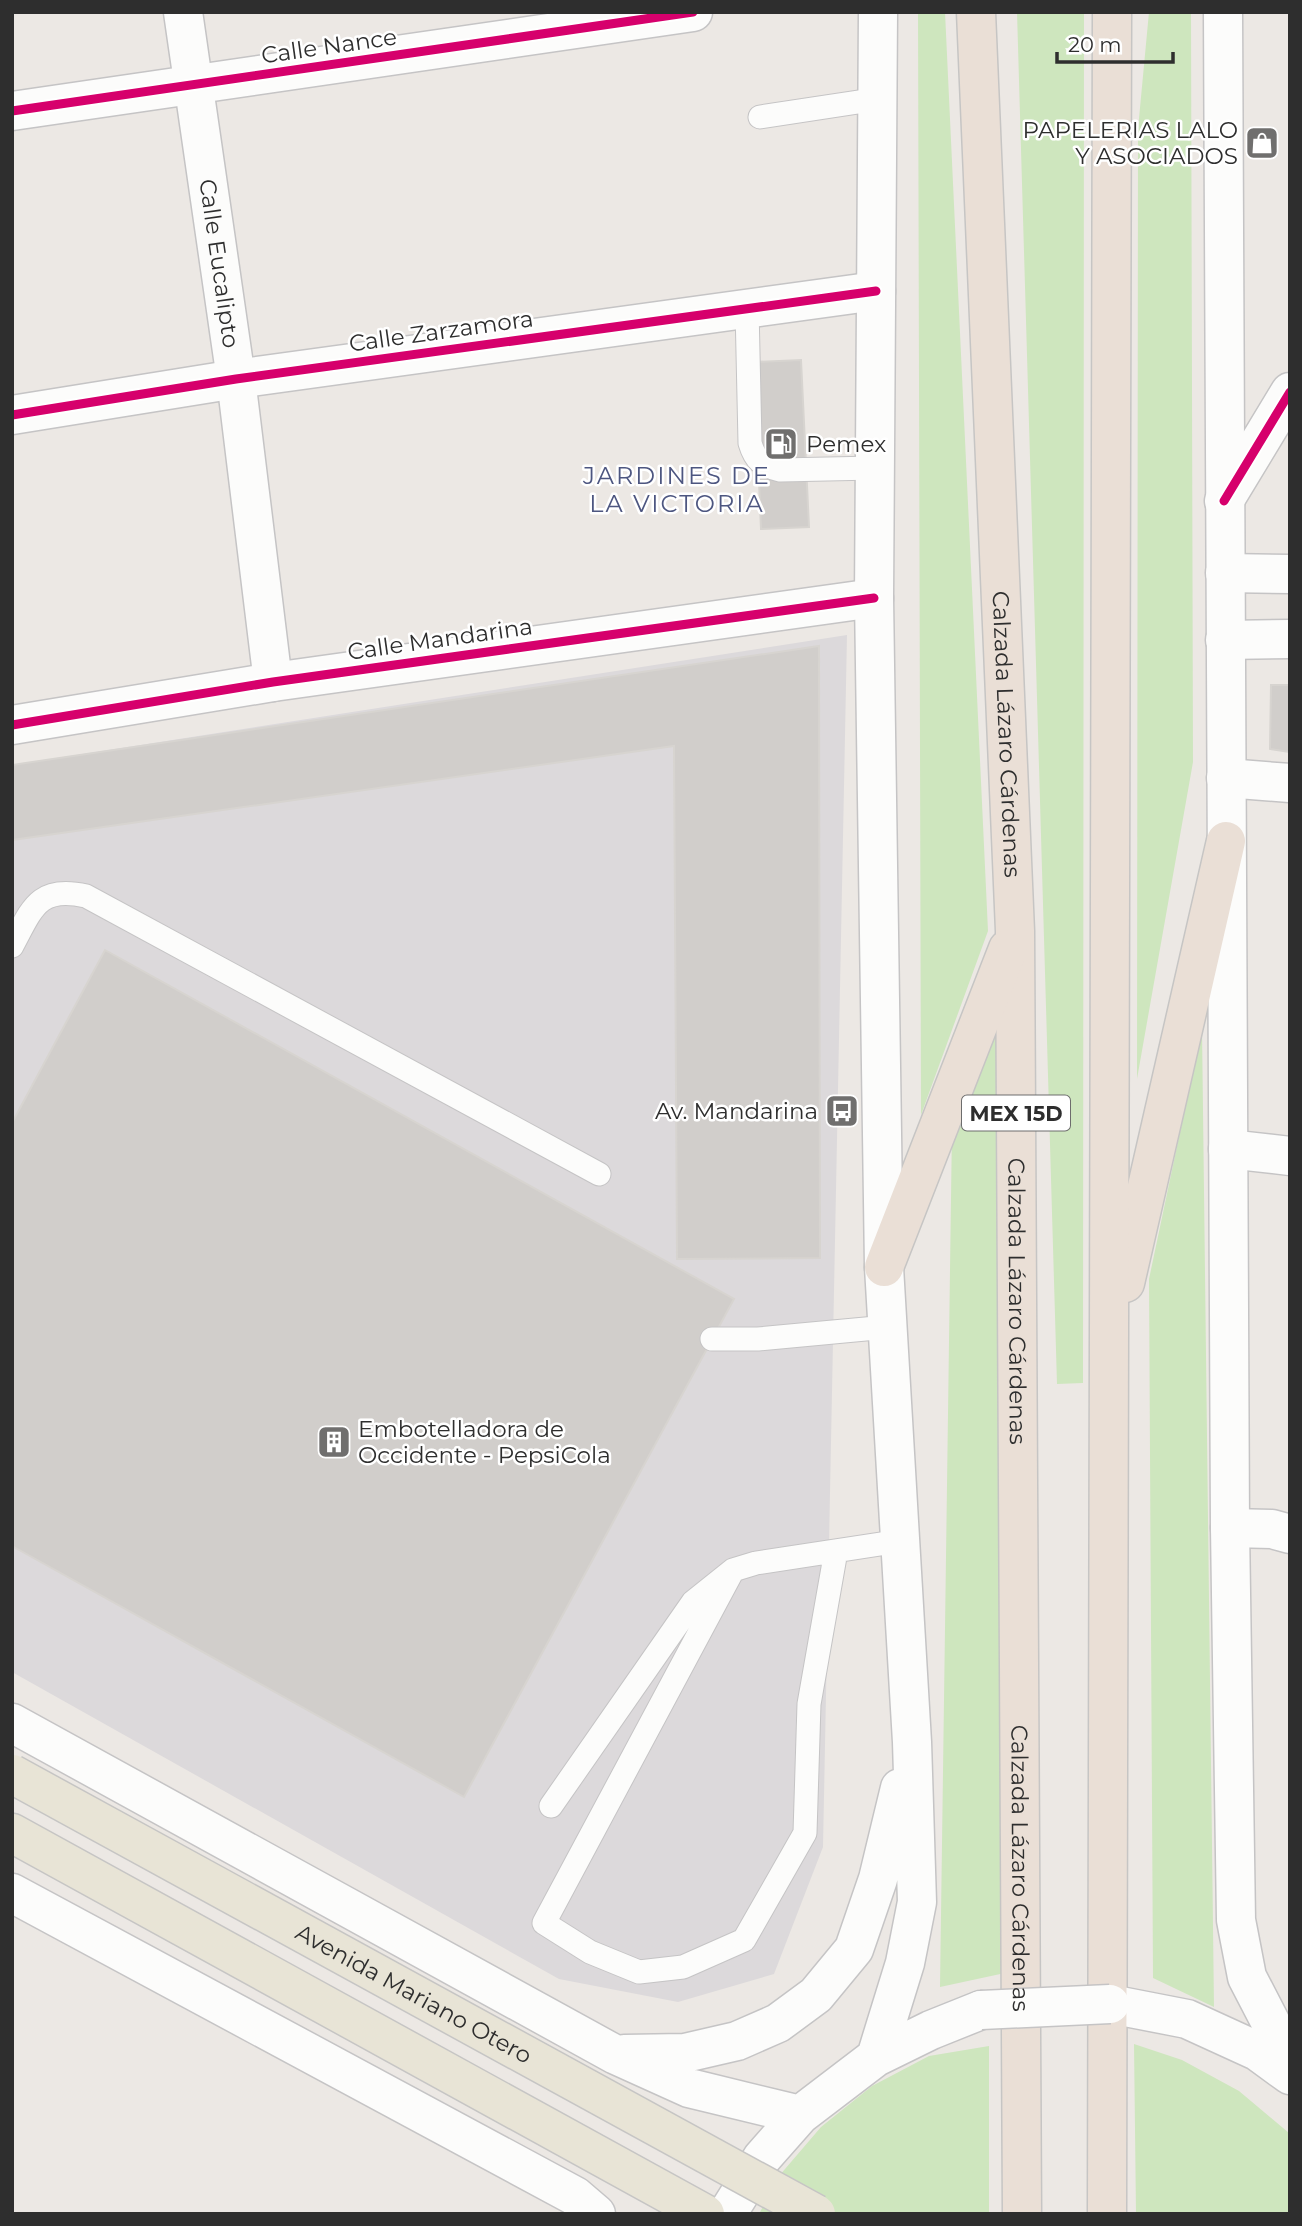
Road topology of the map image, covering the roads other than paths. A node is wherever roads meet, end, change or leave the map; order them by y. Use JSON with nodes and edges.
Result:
{"nodes":[{"id":1,"x":183,"y":12,"type":"edge"},
{"id":2,"x":693,"y":12,"type":"edge"},
{"id":3,"x":878,"y":12,"type":"edge"},
{"id":4,"x":976,"y":12,"type":"edge"},
{"id":5,"x":1112,"y":12,"type":"edge"},
{"id":6,"x":1223,"y":12,"type":"edge"},
{"id":7,"x":194,"y":85,"type":"junction"},
{"id":8,"x":878,"y":99,"type":"junction"},
{"id":9,"x":12,"y":111,"type":"edge"},
{"id":10,"x":760,"y":117,"type":"dead end"},
{"id":11,"x":876,"y":291,"type":"junction"},
{"id":12,"x":747,"y":308,"type":"junction"},
{"id":13,"x":236,"y":379,"type":"junction"},
{"id":14,"x":1290,"y":393,"type":"edge"},
{"id":15,"x":12,"y":415,"type":"edge"},
{"id":16,"x":875,"y":468,"type":"junction"},
{"id":17,"x":1224,"y":502,"type":"junction"},
{"id":18,"x":1224,"y":573,"type":"junction"},
{"id":19,"x":1290,"y":574,"type":"edge"},
{"id":20,"x":874,"y":598,"type":"junction"},
{"id":21,"x":1290,"y":639,"type":"edge"},
{"id":22,"x":1225,"y":640,"type":"junction"},
{"id":23,"x":273,"y":682,"type":"junction"},
{"id":24,"x":12,"y":725,"type":"edge"},
{"id":25,"x":1226,"y":778,"type":"junction"},
{"id":26,"x":1290,"y":783,"type":"edge"},
{"id":27,"x":1226,"y":841,"type":"junction"},
{"id":28,"x":1015,"y":931,"type":"junction"},
{"id":29,"x":12,"y":946,"type":"edge"},
{"id":30,"x":1228,"y":1149,"type":"junction"},
{"id":31,"x":1290,"y":1156,"type":"edge"},
{"id":32,"x":600,"y":1174,"type":"dead end"},
{"id":33,"x":884,"y":1267,"type":"junction"},
{"id":34,"x":887,"y":1327,"type":"junction"},
{"id":35,"x":712,"y":1339,"type":"dead end"},
{"id":36,"x":1110,"y":1349,"type":"junction"},
{"id":37,"x":1230,"y":1528,"type":"junction"},
{"id":38,"x":1290,"y":1534,"type":"edge"},
{"id":39,"x":900,"y":1541,"type":"junction"},
{"id":40,"x":836,"y":1551,"type":"junction"},
{"id":41,"x":733,"y":1570,"type":"junction"},
{"id":42,"x":12,"y":1723,"type":"edge"},
{"id":43,"x":912,"y":1742,"type":"junction"},
{"id":44,"x":12,"y":1774,"type":"edge"},
{"id":45,"x":551,"y":1806,"type":"dead end"},
{"id":46,"x":12,"y":1833,"type":"edge"},
{"id":47,"x":12,"y":1893,"type":"edge"},
{"id":48,"x":616,"y":2054,"type":"junction"},
{"id":49,"x":876,"y":2057,"type":"junction"},
{"id":50,"x":1290,"y":2060,"type":"edge"},
{"id":51,"x":1290,"y":2075,"type":"edge"},
{"id":52,"x":800,"y":2115,"type":"junction"},
{"id":53,"x":580,"y":2208,"type":"edge"},
{"id":54,"x":705,"y":2214,"type":"edge"},
{"id":55,"x":727,"y":2214,"type":"edge"},
{"id":56,"x":817,"y":2214,"type":"edge"},
{"id":57,"x":1022,"y":2214,"type":"edge"},
{"id":58,"x":1107,"y":2214,"type":"edge"}],
"edges":[{"from":1,"to":7,"type":"main road","name":"Calle Eucalipto"},
{"from":2,"to":7,"type":"main road","name":"Calle Nance"},
{"from":3,"to":8,"type":"main road"},
{"from":4,"to":28,"type":"highway","name":"Calzada Lázaro Cárdenas","number":"MEX 15D"},
{"from":5,"to":36,"type":"highway"},
{"from":6,"to":17,"type":"main road"},
{"from":7,"to":9,"type":"main road","name":"Calle Nance"},
{"from":7,"to":13,"type":"main road","name":"Calle Eucalipto"},
{"from":8,"to":10,"type":"lane"},
{"from":8,"to":11,"type":"main road"},
{"from":11,"to":12,"type":"main road","name":"Calle Zarzamora"},
{"from":11,"to":16,"type":"main road"},
{"from":12,"to":13,"type":"main road","name":"Calle Zarzamora"},
{"from":12,"to":16,"type":"lane"},
{"from":13,"to":15,"type":"main road","name":"Calle Zarzamora"},
{"from":13,"to":23,"type":"main road","name":"Calle Eucalipto"},
{"from":14,"to":17,"type":"main road"},
{"from":16,"to":20,"type":"main road"},
{"from":17,"to":18,"type":"main road"},
{"from":18,"to":19,"type":"main road"},
{"from":18,"to":22,"type":"main road"},
{"from":20,"to":23,"type":"main road","name":"Calle Mandarina"},
{"from":20,"to":33,"type":"main road"},
{"from":21,"to":22,"type":"main road"},
{"from":22,"to":25,"type":"main road"},
{"from":23,"to":24,"type":"main road","name":"Calle Mandarina"},
{"from":25,"to":26,"type":"main road"},
{"from":25,"to":27,"type":"main road"},
{"from":27,"to":30,"type":"main road"},
{"from":27,"to":36,"type":"highway"},
{"from":28,"to":33,"type":"highway"},
{"from":28,"to":57,"type":"highway","name":"Calzada Lázaro Cárdenas","number":"MEX 15D"},
{"from":29,"to":32,"type":"lane"},
{"from":30,"to":31,"type":"main road"},
{"from":30,"to":37,"type":"main road"},
{"from":33,"to":34,"type":"main road"},
{"from":34,"to":35,"type":"lane"},
{"from":34,"to":39,"type":"main road"},
{"from":36,"to":58,"type":"highway"},
{"from":37,"to":38,"type":"main road"},
{"from":37,"to":50,"type":"main road"},
{"from":39,"to":40,"type":"lane"},
{"from":39,"to":43,"type":"main road"},
{"from":40,"to":41,"type":"lane"},
{"from":40,"to":41,"type":"lane"},
{"from":41,"to":45,"type":"lane"},
{"from":42,"to":48,"type":"main road","name":"Avenida Mariano Otero"},
{"from":43,"to":48,"type":"main road"},
{"from":43,"to":49,"type":"main road"},
{"from":44,"to":56,"type":"main road","name":"Avenida Mariano Otero","bridge":true},
{"from":46,"to":54,"type":"main road"},
{"from":47,"to":53,"type":"main road"},
{"from":48,"to":52,"type":"main road","name":"Avenida Mariano Otero"},
{"from":49,"to":51,"type":"main road","bridge":true},
{"from":49,"to":52,"type":"main road"},
{"from":52,"to":55,"type":"main road"}]}
